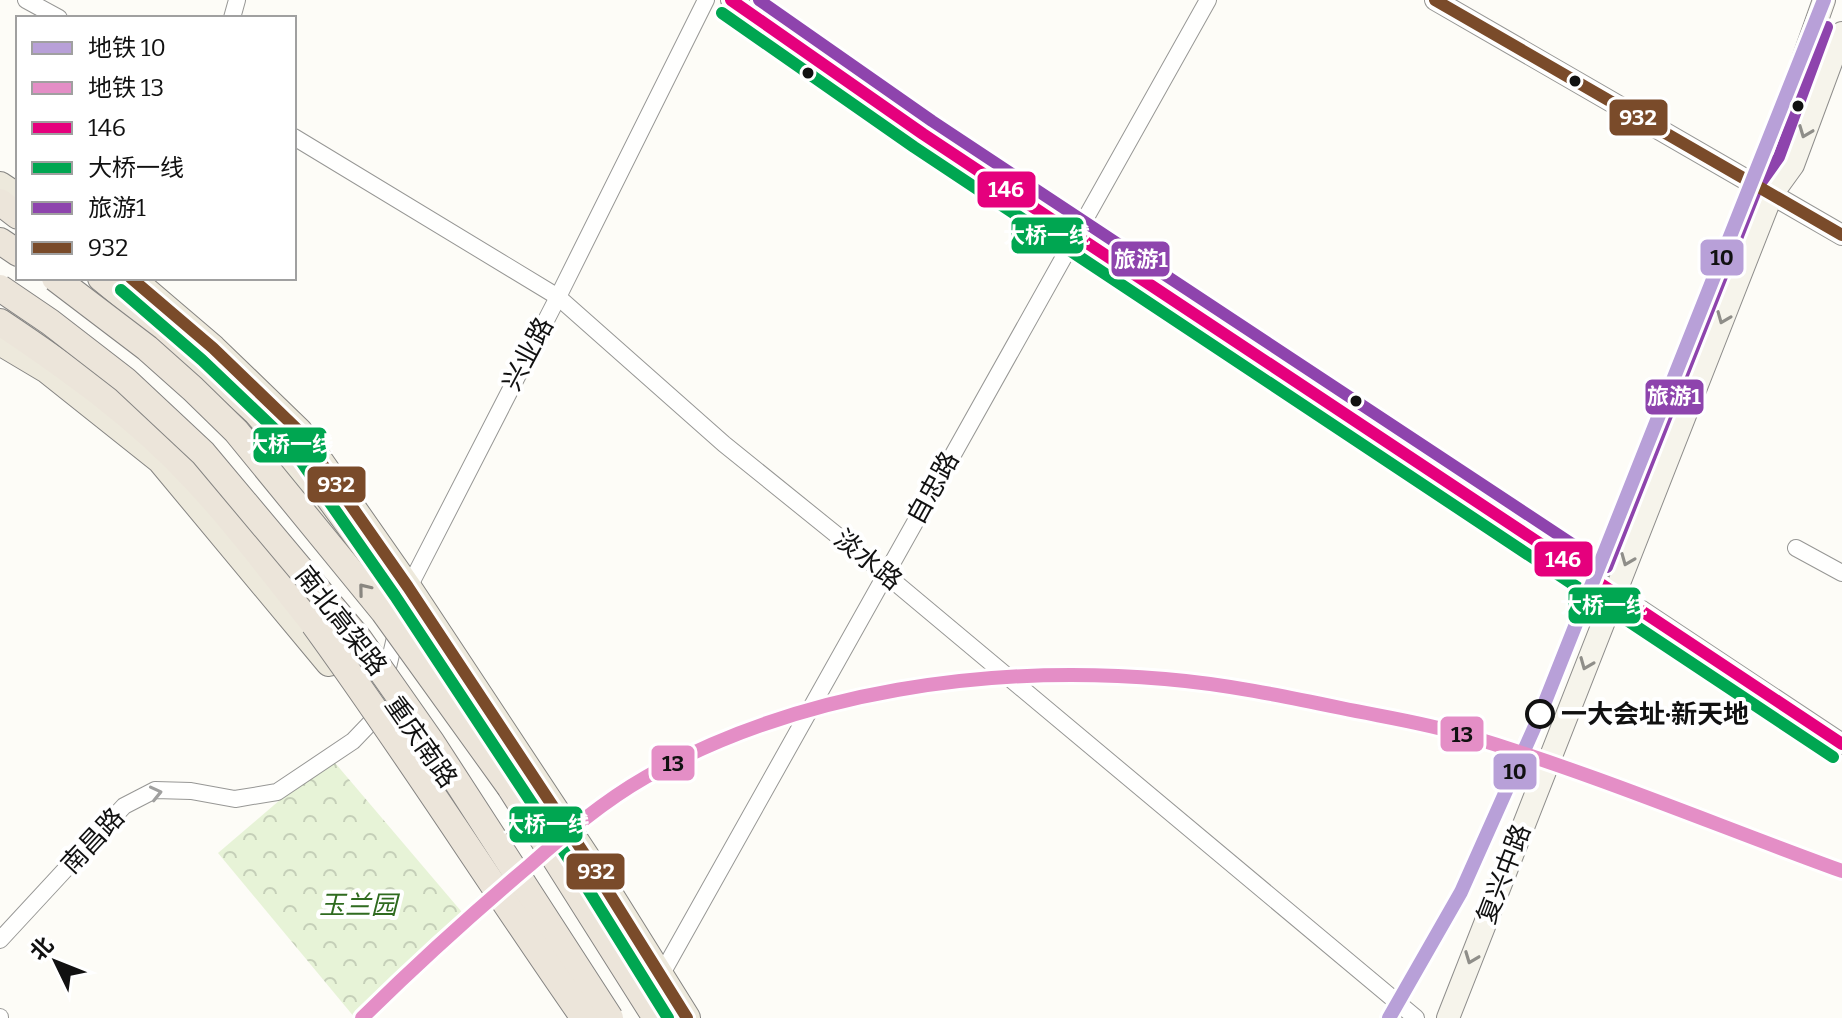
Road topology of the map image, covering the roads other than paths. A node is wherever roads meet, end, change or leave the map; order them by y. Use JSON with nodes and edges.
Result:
{"nodes":[{"id":1,"x":26,"y":0,"type":"edge"},
{"id":2,"x":706,"y":0,"type":"edge"},
{"id":3,"x":731,"y":0,"type":"edge"},
{"id":4,"x":1208,"y":0,"type":"edge"},
{"id":5,"x":1435,"y":0,"type":"edge"},
{"id":6,"x":1824,"y":0,"type":"edge"},
{"id":7,"x":55,"y":16,"type":"edge"},
{"id":8,"x":1842,"y":33,"type":"edge"},
{"id":9,"x":296,"y":138,"type":"edge"},
{"id":10,"x":1772,"y":194,"type":"junction"},
{"id":11,"x":0,"y":202,"type":"edge"},
{"id":12,"x":16,"y":214,"type":"edge"},
{"id":13,"x":1076,"y":234,"type":"junction"},
{"id":14,"x":1842,"y":235,"type":"edge"},
{"id":15,"x":58,"y":280,"type":"edge"},
{"id":16,"x":71,"y":280,"type":"edge"},
{"id":17,"x":103,"y":280,"type":"edge"},
{"id":18,"x":133,"y":280,"type":"edge"},
{"id":19,"x":0,"y":288,"type":"edge"},
{"id":20,"x":0,"y":295,"type":"edge"},
{"id":21,"x":558,"y":297,"type":"junction"},
{"id":22,"x":0,"y":322,"type":"edge"},
{"id":23,"x":0,"y":342,"type":"edge"},
{"id":24,"x":1796,"y":548,"type":"dead end"},
{"id":25,"x":1842,"y":573,"type":"edge"},
{"id":26,"x":885,"y":574,"type":"junction"},
{"id":27,"x":408,"y":587,"type":"junction"},
{"id":28,"x":1615,"y":591,"type":"junction"},
{"id":29,"x":383,"y":688,"type":"junction"},
{"id":30,"x":376,"y":717,"type":"junction"},
{"id":31,"x":1842,"y":744,"type":"edge"},
{"id":32,"x":510,"y":787,"type":"junction"},
{"id":33,"x":0,"y":940,"type":"edge"},
{"id":34,"x":660,"y":977,"type":"junction"},
{"id":35,"x":573,"y":1018,"type":"edge"},
{"id":36,"x":584,"y":1018,"type":"edge"},
{"id":37,"x":603,"y":1018,"type":"edge"},
{"id":38,"x":610,"y":1018,"type":"edge"},
{"id":39,"x":656,"y":1018,"type":"edge"},
{"id":40,"x":687,"y":1018,"type":"edge"},
{"id":41,"x":1416,"y":1018,"type":"edge"},
{"id":42,"x":1448,"y":1018,"type":"edge"}],
"edges":[{"from":1,"to":7,"type":"street"},
{"from":2,"to":21,"type":"street","name":"兴业路"},
{"from":3,"to":13,"type":"street"},
{"from":4,"to":13,"type":"street","name":"自忠路"},
{"from":5,"to":10,"type":"street"},
{"from":6,"to":10,"type":"main road","name":"复兴中路"},
{"from":8,"to":10,"type":"main road","name":"复兴中路","one_way":true},
{"from":9,"to":21,"type":"street","name":"淡水路"},
{"from":10,"to":14,"type":"street"},
{"from":10,"to":28,"type":"main road","name":"复兴中路","one_way":true},
{"from":11,"to":12,"type":"highway"},
{"from":13,"to":26,"type":"street","name":"自忠路"},
{"from":13,"to":28,"type":"street"},
{"from":32,"to":15,"type":"highway","name":"南北高架路","one_way":true,"bridge":true},
{"from":16,"to":27,"type":"main road"},
{"from":17,"to":32,"type":"highway","bridge":true},
{"from":18,"to":27,"type":"main road"},
{"from":19,"to":38,"type":"highway","name":"南北高架路","bridge":true},
{"from":20,"to":29,"type":"main road","name":"重庆南路"},
{"from":21,"to":26,"type":"street","name":"淡水路"},
{"from":21,"to":27,"type":"street","name":"兴业路"},
{"from":22,"to":36,"type":"highway","bridge":true},
{"from":23,"to":30,"type":"main road","name":"重庆南路"},
{"from":24,"to":25,"type":"street"},
{"from":26,"to":34,"type":"street","name":"自忠路"},
{"from":26,"to":41,"type":"street","name":"淡水路"},
{"from":27,"to":29,"type":"street","name":"兴业路"},
{"from":27,"to":34,"type":"main road"},
{"from":28,"to":31,"type":"street"},
{"from":28,"to":42,"type":"main road","name":"复兴中路","one_way":true},
{"from":29,"to":30,"type":"street","name":"兴业路"},
{"from":29,"to":37,"type":"main road","name":"重庆南路"},
{"from":33,"to":30,"type":"street","name":"南昌路","one_way":true},
{"from":30,"to":35,"type":"main road","name":"重庆南路"},
{"from":32,"to":39,"type":"highway","name":"南北高架路"},
{"from":34,"to":40,"type":"main road"}]}
